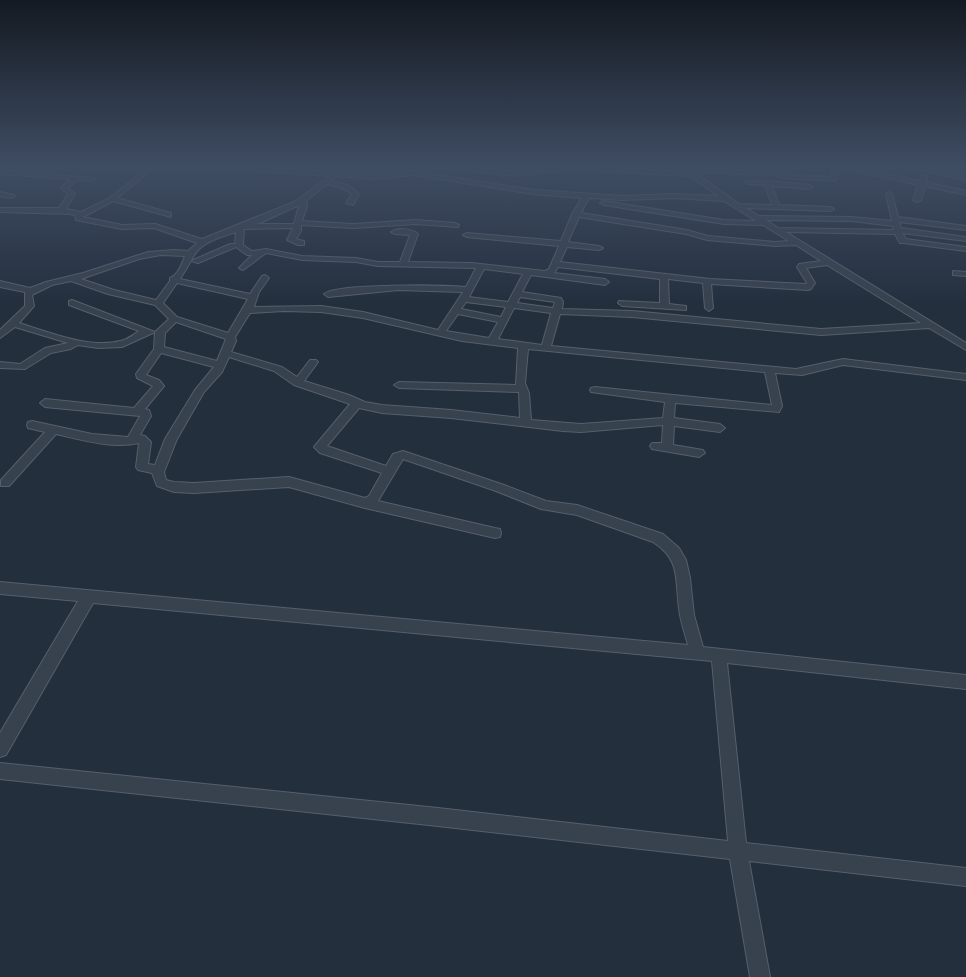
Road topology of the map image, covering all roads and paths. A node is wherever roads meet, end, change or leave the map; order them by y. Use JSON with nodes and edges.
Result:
{"nodes":[{"id":1,"x":30,"y":212,"type":"edge"},
{"id":2,"x":43,"y":212,"type":"edge"},
{"id":3,"x":69,"y":212,"type":"edge"},
{"id":4,"x":88,"y":212,"type":"edge"},
{"id":5,"x":153,"y":212,"type":"edge"},
{"id":6,"x":277,"y":212,"type":"edge"},
{"id":7,"x":301,"y":212,"type":"edge"},
{"id":8,"x":664,"y":212,"type":"edge"},
{"id":9,"x":747,"y":212,"type":"edge"},
{"id":10,"x":894,"y":212,"type":"edge"},
{"id":11,"x":576,"y":214,"type":"joint"},
{"id":12,"x":79,"y":216,"type":"junction"},
{"id":13,"x":168,"y":216,"type":"dead end"},
{"id":14,"x":758,"y":218,"type":"junction"},
{"id":15,"x":766,"y":222,"type":"junction"},
{"id":16,"x":455,"y":224,"type":"dead end"},
{"id":17,"x":297,"y":225,"type":"junction"},
{"id":18,"x":897,"y":225,"type":"junction"},
{"id":19,"x":240,"y":227,"type":"junction"},
{"id":20,"x":966,"y":228,"type":"edge"},
{"id":21,"x":777,"y":230,"type":"junction"},
{"id":22,"x":395,"y":232,"type":"dead end"},
{"id":23,"x":467,"y":235,"type":"dead end"},
{"id":24,"x":966,"y":238,"type":"edge"},
{"id":25,"x":202,"y":242,"type":"junction"},
{"id":26,"x":301,"y":243,"type":"dead end"},
{"id":27,"x":799,"y":243,"type":"junction"},
{"id":28,"x":233,"y":245,"type":"junction"},
{"id":29,"x":564,"y":245,"type":"junction"},
{"id":30,"x":599,"y":248,"type":"dead end"},
{"id":31,"x":966,"y":249,"type":"edge"},
{"id":32,"x":262,"y":251,"type":"junction"},
{"id":33,"x":191,"y":259,"type":"junction"},
{"id":34,"x":830,"y":262,"type":"junction"},
{"id":35,"x":214,"y":264,"type":"dead end"},
{"id":36,"x":403,"y":264,"type":"junction"},
{"id":37,"x":556,"y":264,"type":"junction"},
{"id":38,"x":481,"y":266,"type":"junction"},
{"id":39,"x":243,"y":268,"type":"dead end"},
{"id":40,"x":528,"y":273,"type":"junction"},
{"id":41,"x":956,"y":273,"type":"dead end"},
{"id":42,"x":542,"y":274,"type":"junction"},
{"id":43,"x":966,"y":274,"type":"edge"},
{"id":44,"x":70,"y":278,"type":"junction"},
{"id":45,"x":265,"y":278,"type":"dead end"},
{"id":46,"x":664,"y":278,"type":"junction"},
{"id":47,"x":173,"y":280,"type":"junction"},
{"id":48,"x":605,"y":282,"type":"dead end"},
{"id":49,"x":707,"y":282,"type":"junction"},
{"id":50,"x":0,"y":284,"type":"edge"},
{"id":51,"x":468,"y":290,"type":"junction"},
{"id":52,"x":31,"y":291,"type":"junction"},
{"id":53,"x":328,"y":294,"type":"dead end"},
{"id":54,"x":517,"y":294,"type":"junction"},
{"id":55,"x":253,"y":297,"type":"junction"},
{"id":56,"x":464,"y":299,"type":"junction"},
{"id":57,"x":72,"y":303,"type":"dead end"},
{"id":58,"x":158,"y":303,"type":"junction"},
{"id":59,"x":622,"y":303,"type":"dead end"},
{"id":60,"x":511,"y":306,"type":"junction"},
{"id":61,"x":665,"y":306,"type":"junction"},
{"id":62,"x":683,"y":308,"type":"dead end"},
{"id":63,"x":709,"y":308,"type":"dead end"},
{"id":64,"x":247,"y":310,"type":"junction"},
{"id":65,"x":455,"y":311,"type":"junction"},
{"id":66,"x":556,"y":311,"type":"junction"},
{"id":67,"x":174,"y":319,"type":"junction"},
{"id":68,"x":504,"y":320,"type":"junction"},
{"id":69,"x":14,"y":324,"type":"junction"},
{"id":70,"x":932,"y":324,"type":"junction"},
{"id":71,"x":146,"y":330,"type":"junction"},
{"id":72,"x":440,"y":333,"type":"junction"},
{"id":73,"x":0,"y":335,"type":"edge"},
{"id":74,"x":159,"y":336,"type":"junction"},
{"id":75,"x":230,"y":337,"type":"junction"},
{"id":76,"x":76,"y":342,"type":"junction"},
{"id":77,"x":492,"y":342,"type":"junction"},
{"id":78,"x":523,"y":346,"type":"junction"},
{"id":79,"x":966,"y":347,"type":"edge"},
{"id":80,"x":546,"y":348,"type":"junction"},
{"id":81,"x":159,"y":349,"type":"junction"},
{"id":82,"x":225,"y":353,"type":"junction"},
{"id":83,"x":313,"y":362,"type":"dead end"},
{"id":84,"x":0,"y":365,"type":"edge"},
{"id":85,"x":220,"y":365,"type":"junction"},
{"id":86,"x":769,"y":369,"type":"junction"},
{"id":87,"x":966,"y":377,"type":"edge"},
{"id":88,"x":298,"y":383,"type":"junction"},
{"id":89,"x":400,"y":385,"type":"dead end"},
{"id":90,"x":522,"y":389,"type":"junction"},
{"id":91,"x":595,"y":390,"type":"dead end"},
{"id":92,"x":670,"y":399,"type":"junction"},
{"id":93,"x":44,"y":403,"type":"dead end"},
{"id":94,"x":357,"y":403,"type":"junction"},
{"id":95,"x":137,"y":412,"type":"junction"},
{"id":96,"x":668,"y":420,"type":"junction"},
{"id":97,"x":526,"y":422,"type":"junction"},
{"id":98,"x":32,"y":425,"type":"dead end"},
{"id":99,"x":720,"y":428,"type":"dead end"},
{"id":100,"x":53,"y":430,"type":"junction"},
{"id":101,"x":131,"y":441,"type":"junction"},
{"id":102,"x":699,"y":454,"type":"dead end"},
{"id":103,"x":159,"y":470,"type":"junction"},
{"id":104,"x":388,"y":471,"type":"junction"},
{"id":105,"x":5,"y":483,"type":"dead end"},
{"id":106,"x":365,"y":503,"type":"junction"},
{"id":107,"x":495,"y":533,"type":"dead end"},
{"id":108,"x":0,"y":588,"type":"edge"},
{"id":109,"x":89,"y":596,"type":"junction"},
{"id":110,"x":698,"y":654,"type":"junction"},
{"id":111,"x":719,"y":655,"type":"junction"},
{"id":112,"x":966,"y":682,"type":"edge"},
{"id":113,"x":0,"y":749,"type":"edge"},
{"id":114,"x":0,"y":771,"type":"edge"},
{"id":115,"x":738,"y":851,"type":"junction"},
{"id":116,"x":966,"y":877,"type":"edge"},
{"id":117,"x":760,"y":977,"type":"edge"}],
"edges":[{"from":1,"to":2,"type":"street"},
{"from":3,"to":12,"type":"street"},
{"from":4,"to":12,"type":"street"},
{"from":5,"to":13,"type":"street"},
{"from":6,"to":19,"type":"street"},
{"from":7,"to":17,"type":"street"},
{"from":8,"to":15,"type":"street"},
{"from":9,"to":14,"type":"street"},
{"from":10,"to":18,"type":"street"},
{"from":11,"to":27,"type":"street"},
{"from":11,"to":29,"type":"street"},
{"from":12,"to":25,"type":"street"},
{"from":14,"to":15,"type":"street"},
{"from":14,"to":18,"type":"street"},
{"from":15,"to":21,"type":"street"},
{"from":16,"to":17,"type":"street"},
{"from":17,"to":19,"type":"street"},
{"from":17,"to":26,"type":"street"},
{"from":18,"to":20,"type":"street"},
{"from":18,"to":21,"type":"street"},
{"from":18,"to":24,"type":"street"},
{"from":18,"to":31,"type":"street"},
{"from":19,"to":25,"type":"street"},
{"from":19,"to":28,"type":"street"},
{"from":21,"to":27,"type":"street"},
{"from":22,"to":36,"type":"street"},
{"from":23,"to":29,"type":"street"},
{"from":25,"to":33,"type":"street"},
{"from":27,"to":34,"type":"street"},
{"from":28,"to":32,"type":"street"},
{"from":28,"to":33,"type":"street"},
{"from":29,"to":30,"type":"street"},
{"from":29,"to":37,"type":"street"},
{"from":32,"to":36,"type":"street"},
{"from":32,"to":39,"type":"street"},
{"from":33,"to":35,"type":"street"},
{"from":33,"to":44,"type":"street"},
{"from":33,"to":47,"type":"street"},
{"from":34,"to":49,"type":"street"},
{"from":34,"to":70,"type":"street"},
{"from":36,"to":38,"type":"street"},
{"from":37,"to":42,"type":"street"},
{"from":37,"to":46,"type":"street"},
{"from":38,"to":40,"type":"street"},
{"from":38,"to":51,"type":"street"},
{"from":40,"to":42,"type":"street"},
{"from":40,"to":54,"type":"street"},
{"from":41,"to":43,"type":"street"},
{"from":42,"to":48,"type":"street"},
{"from":44,"to":52,"type":"street"},
{"from":44,"to":58,"type":"street"},
{"from":45,"to":55,"type":"street"},
{"from":46,"to":49,"type":"street"},
{"from":46,"to":61,"type":"street"},
{"from":47,"to":55,"type":"street"},
{"from":47,"to":58,"type":"street"},
{"from":49,"to":63,"type":"street"},
{"from":50,"to":52,"type":"street"},
{"from":51,"to":53,"type":"street"},
{"from":51,"to":56,"type":"street"},
{"from":52,"to":69,"type":"street"},
{"from":54,"to":60,"type":"street"},
{"from":54,"to":66,"type":"street"},
{"from":55,"to":64,"type":"street"},
{"from":56,"to":60,"type":"street"},
{"from":56,"to":65,"type":"street"},
{"from":57,"to":71,"type":"street"},
{"from":58,"to":67,"type":"street"},
{"from":59,"to":61,"type":"street"},
{"from":60,"to":66,"type":"street"},
{"from":60,"to":68,"type":"street"},
{"from":61,"to":62,"type":"street"},
{"from":64,"to":72,"type":"street"},
{"from":64,"to":75,"type":"street"},
{"from":65,"to":68,"type":"street"},
{"from":65,"to":72,"type":"street"},
{"from":66,"to":70,"type":"street"},
{"from":66,"to":80,"type":"street"},
{"from":67,"to":74,"type":"street"},
{"from":67,"to":75,"type":"street"},
{"from":68,"to":77,"type":"street"},
{"from":69,"to":73,"type":"street"},
{"from":69,"to":76,"type":"street"},
{"from":70,"to":79,"type":"street"},
{"from":71,"to":74,"type":"street"},
{"from":71,"to":76,"type":"street"},
{"from":72,"to":77,"type":"street"},
{"from":74,"to":81,"type":"street"},
{"from":75,"to":82,"type":"street"},
{"from":76,"to":84,"type":"street"},
{"from":77,"to":78,"type":"street"},
{"from":78,"to":80,"type":"street"},
{"from":78,"to":90,"type":"street"},
{"from":80,"to":86,"type":"street"},
{"from":81,"to":85,"type":"street"},
{"from":81,"to":95,"type":"street"},
{"from":82,"to":85,"type":"street"},
{"from":82,"to":88,"type":"street"},
{"from":83,"to":88,"type":"street"},
{"from":85,"to":103,"type":"street"},
{"from":86,"to":87,"type":"street"},
{"from":86,"to":92,"type":"street"},
{"from":88,"to":94,"type":"street"},
{"from":89,"to":90,"type":"street"},
{"from":90,"to":97,"type":"street"},
{"from":91,"to":92,"type":"street"},
{"from":92,"to":96,"type":"street"},
{"from":93,"to":95,"type":"street"},
{"from":94,"to":97,"type":"street"},
{"from":94,"to":104,"type":"street"},
{"from":95,"to":101,"type":"street"},
{"from":96,"to":97,"type":"street"},
{"from":96,"to":99,"type":"street"},
{"from":96,"to":102,"type":"street"},
{"from":98,"to":100,"type":"street"},
{"from":100,"to":101,"type":"street"},
{"from":100,"to":105,"type":"street"},
{"from":101,"to":103,"type":"street"},
{"from":103,"to":106,"type":"street"},
{"from":104,"to":106,"type":"street"},
{"from":104,"to":110,"type":"street"},
{"from":106,"to":107,"type":"street"},
{"from":108,"to":109,"type":"street"},
{"from":109,"to":110,"type":"street"},
{"from":109,"to":113,"type":"street"},
{"from":110,"to":111,"type":"street"},
{"from":111,"to":112,"type":"street"},
{"from":111,"to":115,"type":"street"},
{"from":114,"to":115,"type":"street"},
{"from":115,"to":116,"type":"street"},
{"from":115,"to":117,"type":"street"}]}
